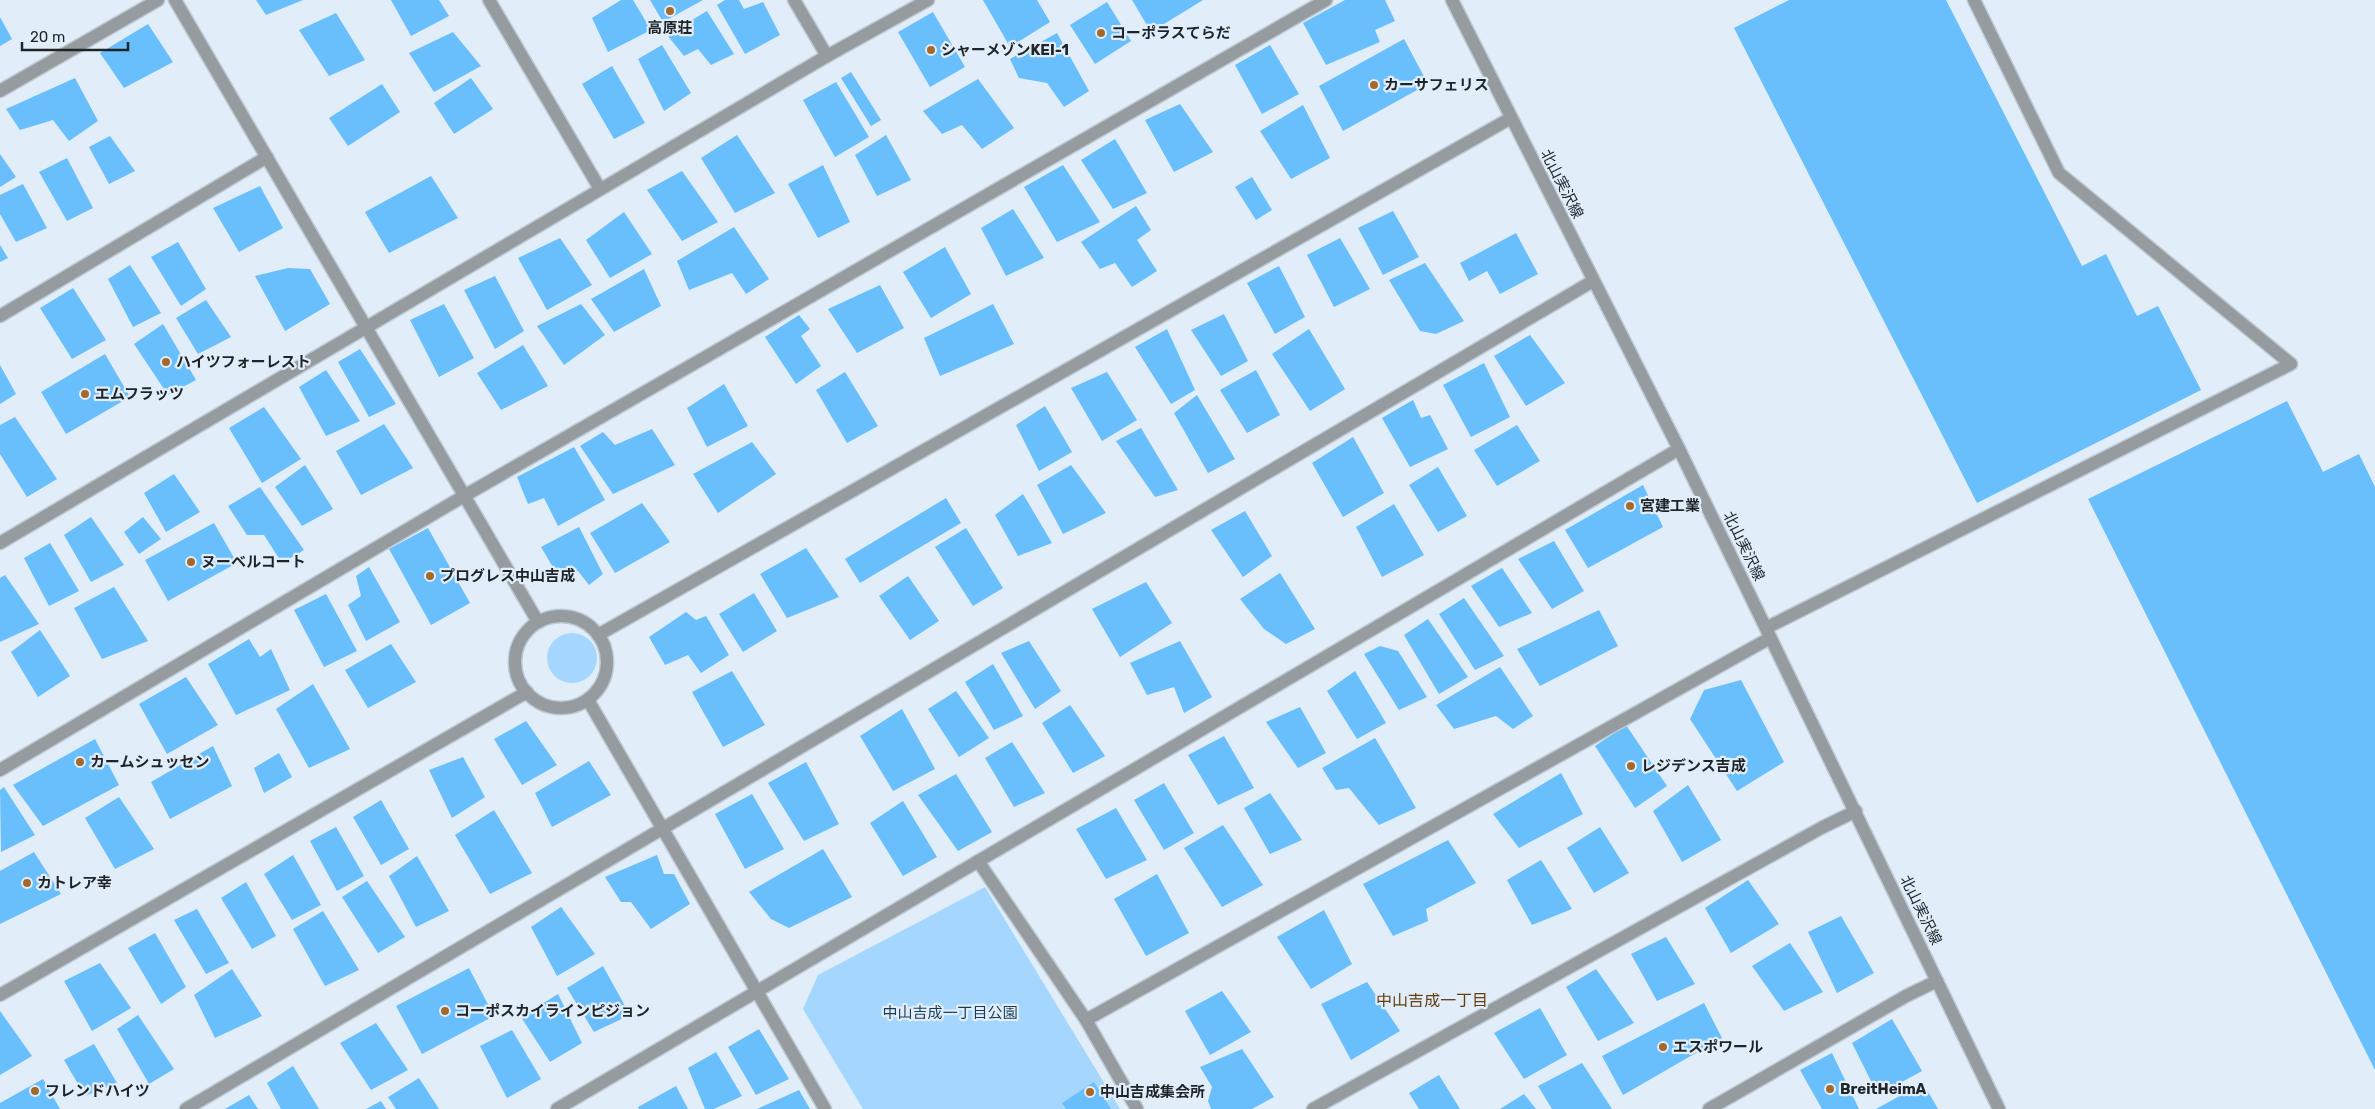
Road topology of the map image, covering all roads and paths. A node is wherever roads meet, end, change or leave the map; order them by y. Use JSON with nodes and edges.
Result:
{"nodes":[{"id":1,"x":158,"y":0,"type":"edge"},
{"id":2,"x":175,"y":0,"type":"edge"},
{"id":3,"x":489,"y":0,"type":"edge"},
{"id":4,"x":794,"y":0,"type":"edge"},
{"id":5,"x":928,"y":0,"type":"edge"},
{"id":6,"x":1326,"y":0,"type":"edge"},
{"id":7,"x":1452,"y":0,"type":"edge"},
{"id":8,"x":1974,"y":0,"type":"edge"},
{"id":9,"x":827,"y":56,"type":"junction"},
{"id":10,"x":0,"y":91,"type":"edge"},
{"id":11,"x":1510,"y":118,"type":"junction"},
{"id":12,"x":267,"y":157,"type":"junction"},
{"id":13,"x":600,"y":189,"type":"junction"},
{"id":14,"x":1593,"y":281,"type":"junction"},
{"id":15,"x":0,"y":316,"type":"edge"},
{"id":16,"x":366,"y":327,"type":"junction"},
{"id":17,"x":1679,"y":450,"type":"junction"},
{"id":18,"x":464,"y":496,"type":"junction"},
{"id":19,"x":0,"y":543,"type":"edge"},
{"id":20,"x":538,"y":622,"type":"junction"},
{"id":21,"x":1768,"y":633,"type":"junction"},
{"id":22,"x":598,"y":635,"type":"junction"},
{"id":23,"x":527,"y":692,"type":"junction"},
{"id":24,"x":588,"y":700,"type":"junction"},
{"id":25,"x":0,"y":770,"type":"edge"},
{"id":26,"x":1856,"y":811,"type":"junction"},
{"id":27,"x":663,"y":830,"type":"junction"},
{"id":28,"x":978,"y":861,"type":"junction"},
{"id":29,"x":1938,"y":980,"type":"junction"},
{"id":30,"x":757,"y":991,"type":"junction"},
{"id":31,"x":0,"y":995,"type":"edge"},
{"id":32,"x":1086,"y":1020,"type":"junction"},
{"id":33,"x":186,"y":1109,"type":"edge"},
{"id":34,"x":557,"y":1109,"type":"edge"},
{"id":35,"x":825,"y":1109,"type":"edge"},
{"id":36,"x":1137,"y":1109,"type":"edge"},
{"id":37,"x":1313,"y":1109,"type":"edge"},
{"id":38,"x":1709,"y":1109,"type":"edge"},
{"id":39,"x":1999,"y":1109,"type":"edge"}],
"edges":[{"from":1,"to":10,"type":"street"},
{"from":2,"to":12,"type":"street"},
{"from":3,"to":13,"type":"street"},
{"from":4,"to":9,"type":"street"},
{"from":5,"to":9,"type":"street"},
{"from":6,"to":18,"type":"street"},
{"from":7,"to":11,"type":"street","name":"北山実沢線"},
{"from":8,"to":21,"type":"street"},
{"from":9,"to":13,"type":"street"},
{"from":11,"to":14,"type":"street","name":"北山実沢線"},
{"from":11,"to":22,"type":"street"},
{"from":12,"to":15,"type":"street"},
{"from":12,"to":16,"type":"street"},
{"from":13,"to":16,"type":"street"},
{"from":14,"to":17,"type":"street","name":"北山実沢線"},
{"from":14,"to":27,"type":"street"},
{"from":16,"to":18,"type":"street"},
{"from":16,"to":19,"type":"street"},
{"from":17,"to":21,"type":"street","name":"北山実沢線"},
{"from":17,"to":28,"type":"street"},
{"from":18,"to":20,"type":"street"},
{"from":18,"to":25,"type":"street"},
{"from":20,"to":22,"type":"street"},
{"from":20,"to":23,"type":"street"},
{"from":21,"to":26,"type":"street","name":"北山実沢線"},
{"from":21,"to":32,"type":"street"},
{"from":22,"to":24,"type":"street"},
{"from":23,"to":24,"type":"street"},
{"from":23,"to":31,"type":"street"},
{"from":24,"to":27,"type":"street"},
{"from":26,"to":29,"type":"street","name":"北山実沢線"},
{"from":26,"to":37,"type":"street"},
{"from":27,"to":30,"type":"street"},
{"from":27,"to":33,"type":"street"},
{"from":28,"to":30,"type":"street"},
{"from":28,"to":32,"type":"street"},
{"from":29,"to":38,"type":"street"},
{"from":29,"to":39,"type":"street","name":"北山実沢線"},
{"from":30,"to":34,"type":"street"},
{"from":30,"to":35,"type":"street"},
{"from":32,"to":36,"type":"street"}]}
